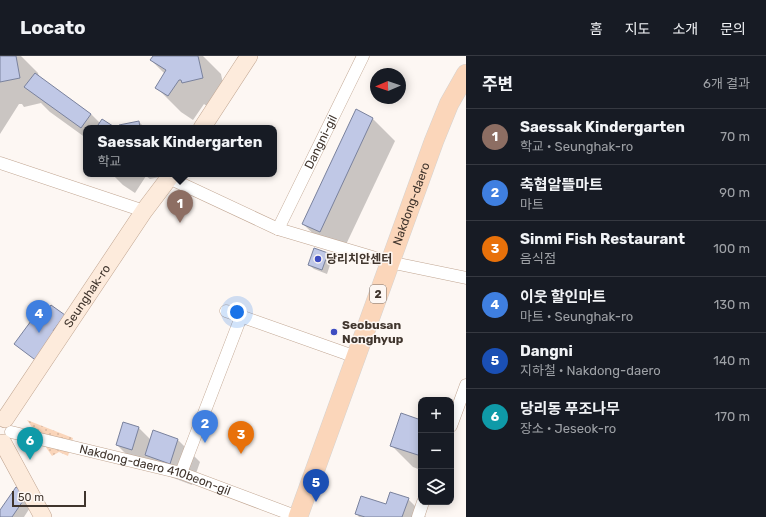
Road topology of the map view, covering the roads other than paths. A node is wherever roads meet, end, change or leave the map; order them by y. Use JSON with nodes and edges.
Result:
{"nodes":[{"id":1,"x":249,"y":56,"type":"edge"},
{"id":2,"x":363,"y":56,"type":"edge"},
{"id":3,"x":466,"y":74,"type":"edge"},
{"id":4,"x":204,"y":125,"type":"edge"},
{"id":5,"x":0,"y":163,"type":"edge"},
{"id":6,"x":170,"y":177,"type":"edge"},
{"id":7,"x":173,"y":177,"type":"edge"},
{"id":8,"x":144,"y":211,"type":"junction"},
{"id":9,"x":278,"y":229,"type":"junction"},
{"id":10,"x":390,"y":262,"type":"junction"},
{"id":11,"x":466,"y":278,"type":"edge"},
{"id":12,"x":226,"y":311,"type":"dead end"},
{"id":13,"x":241,"y":317,"type":"junction"},
{"id":14,"x":356,"y":357,"type":"junction"},
{"id":15,"x":466,"y":385,"type":"edge"},
{"id":16,"x":454,"y":418,"type":"edge"},
{"id":17,"x":4,"y":431,"type":"edge"},
{"id":18,"x":181,"y":473,"type":"junction"},
{"id":19,"x":422,"y":505,"type":"edge"},
{"id":20,"x":42,"y":517,"type":"edge"},
{"id":21,"x":298,"y":517,"type":"edge"},
{"id":22,"x":418,"y":517,"type":"edge"}],
"edges":[{"from":1,"to":4,"type":"street"},
{"from":2,"to":9,"type":"street","name":"Dangni-gil"},
{"from":3,"to":10,"type":"main road","name":"Nakdong-daero","number":"2"},
{"from":5,"to":8,"type":"street"},
{"from":6,"to":8,"type":"street","name":"Seunghak-ro"},
{"from":7,"to":9,"type":"street"},
{"from":8,"to":17,"type":"street","name":"Seunghak-ro"},
{"from":9,"to":10,"type":"street"},
{"from":10,"to":11,"type":"street"},
{"from":10,"to":14,"type":"main road","name":"Nakdong-daero","number":"2"},
{"from":12,"to":13,"type":"street"},
{"from":13,"to":14,"type":"street"},
{"from":13,"to":18,"type":"street"},
{"from":14,"to":21,"type":"main road","name":"Nakdong-daero","number":"2"},
{"from":15,"to":16,"type":"street"},
{"from":17,"to":18,"type":"street","name":"Nakdong-daero 410beon-gil"},
{"from":17,"to":20,"type":"street"},
{"from":18,"to":21,"type":"street","name":"Nakdong-daero 410beon-gil"},
{"from":19,"to":22,"type":"street"}]}
